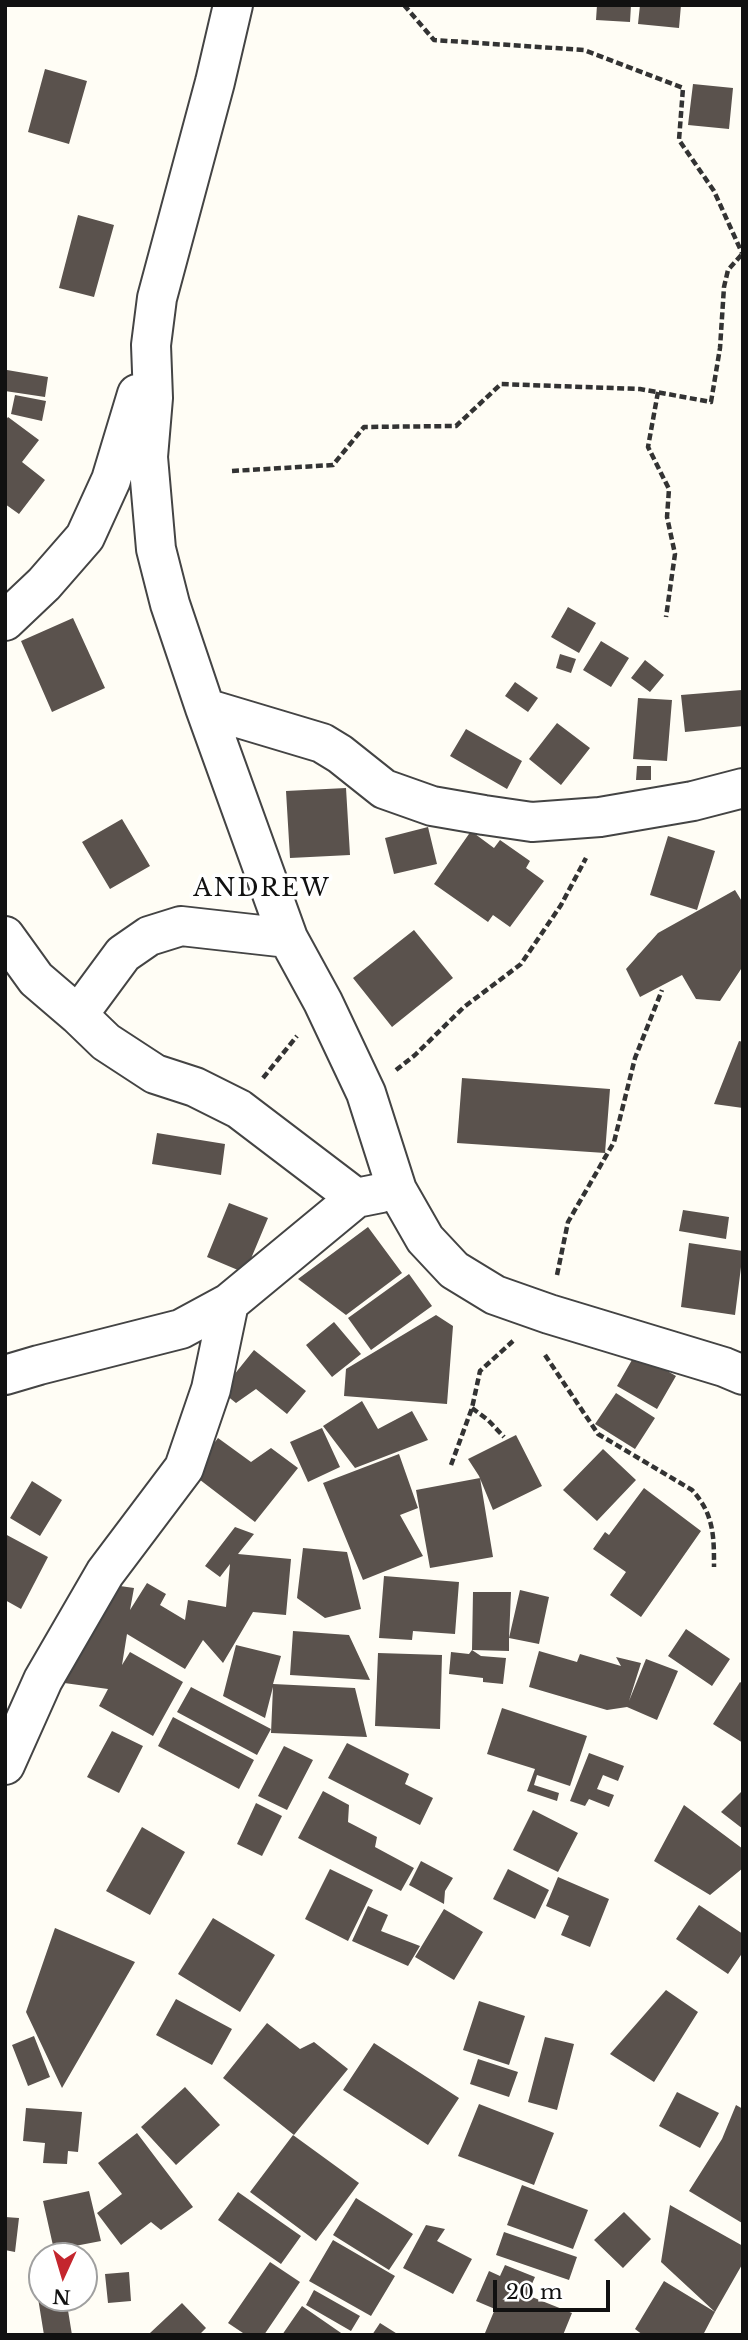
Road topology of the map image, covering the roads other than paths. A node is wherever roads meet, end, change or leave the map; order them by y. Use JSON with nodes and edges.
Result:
{"nodes":[{"id":1,"x":233,"y":5,"type":"edge"},
{"id":2,"x":151,"y":345,"type":"junction"},
{"id":3,"x":5,"y":621,"type":"edge"},
{"id":4,"x":205,"y":708,"type":"junction"},
{"id":5,"x":743,"y":788,"type":"edge"},
{"id":6,"x":5,"y":936,"type":"edge"},
{"id":7,"x":289,"y":938,"type":"junction"},
{"id":8,"x":20,"y":978,"type":"edge"},
{"id":9,"x":78,"y":1015,"type":"junction"},
{"id":10,"x":397,"y":1190,"type":"junction"},
{"id":11,"x":356,"y":1198,"type":"junction"},
{"id":12,"x":229,"y":1303,"type":"junction"},
{"id":13,"x":5,"y":1375,"type":"edge"},
{"id":14,"x":743,"y":1375,"type":"edge"},
{"id":15,"x":5,"y":1765,"type":"edge"}],
"edges":[{"from":1,"to":2,"type":"street"},
{"from":2,"to":3,"type":"street"},
{"from":2,"to":4,"type":"street"},
{"from":4,"to":5,"type":"street"},
{"from":4,"to":7,"type":"street"},
{"from":6,"to":8,"type":"street"},
{"from":7,"to":9,"type":"street"},
{"from":7,"to":10,"type":"street"},
{"from":8,"to":9,"type":"street"},
{"from":9,"to":11,"type":"street"},
{"from":10,"to":11,"type":"street"},
{"from":10,"to":14,"type":"street"},
{"from":11,"to":12,"type":"street"},
{"from":12,"to":13,"type":"street"},
{"from":12,"to":15,"type":"street"}]}
